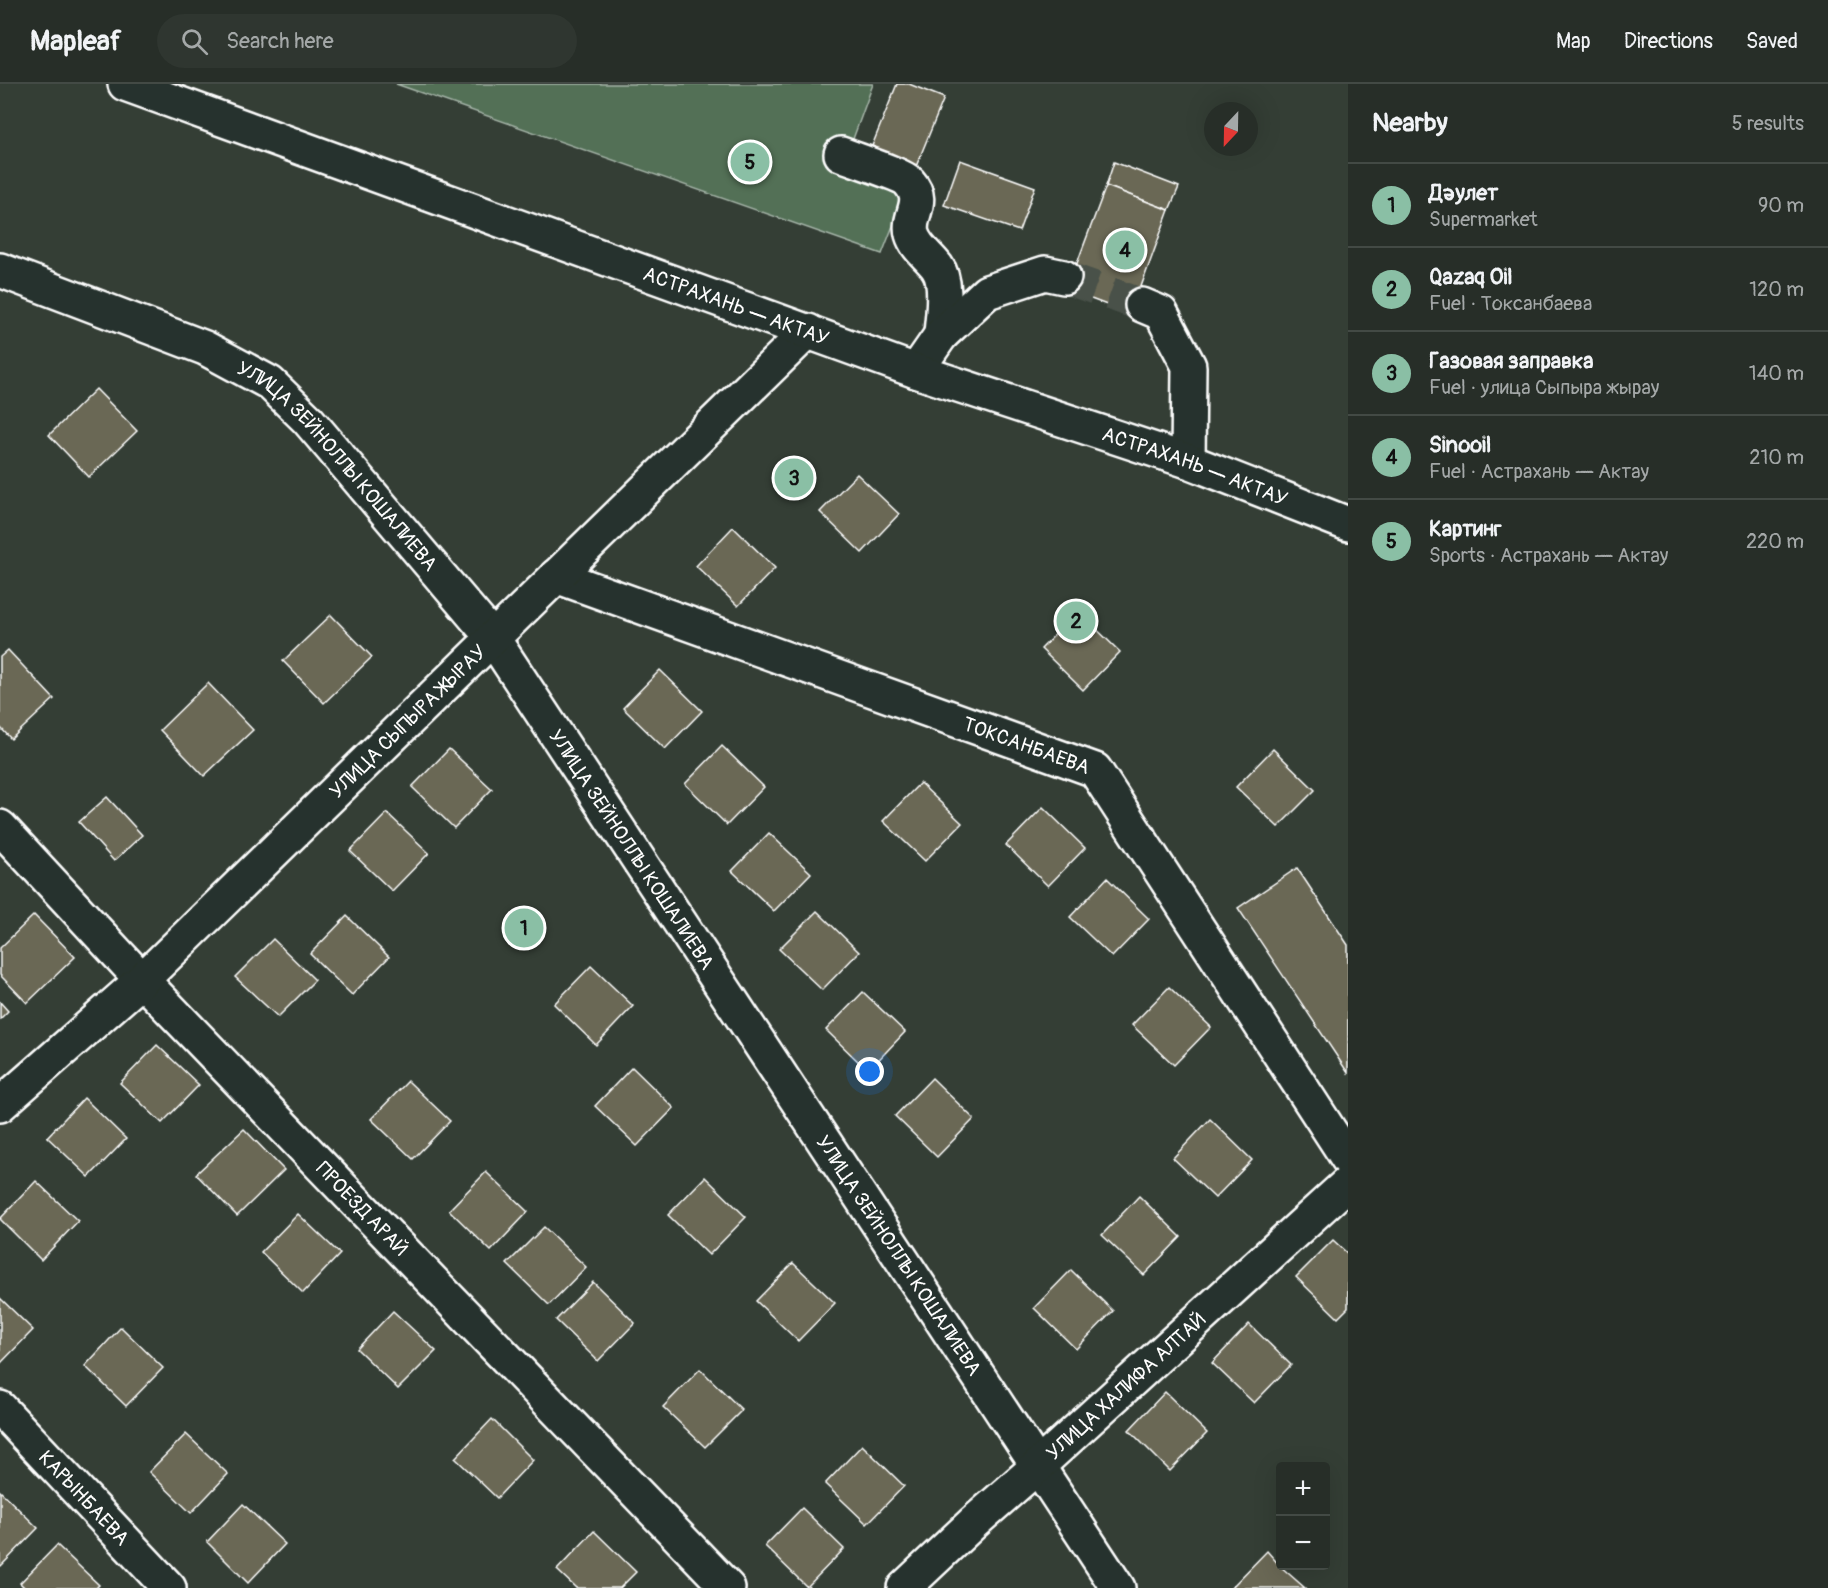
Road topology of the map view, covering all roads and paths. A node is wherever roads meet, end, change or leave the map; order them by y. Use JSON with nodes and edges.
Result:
{"nodes":[{"id":1,"x":125,"y":84,"type":"edge"},
{"id":2,"x":841,"y":154,"type":"dead end"},
{"id":3,"x":0,"y":270,"type":"edge"},
{"id":4,"x":1064,"y":277,"type":"tunnel mouth"},
{"id":5,"x":1142,"y":305,"type":"tunnel mouth"},
{"id":6,"x":808,"y":331,"type":"junction"},
{"id":7,"x":940,"y":335,"type":"junction"},
{"id":8,"x":916,"y":371,"type":"junction"},
{"id":9,"x":1188,"y":461,"type":"junction"},
{"id":10,"x":1348,"y":524,"type":"edge"},
{"id":11,"x":556,"y":576,"type":"junction"},
{"id":12,"x":492,"y":637,"type":"junction"},
{"id":13,"x":0,"y":827,"type":"edge"},
{"id":14,"x":142,"y":980,"type":"junction"},
{"id":15,"x":0,"y":1105,"type":"edge"},
{"id":16,"x":1348,"y":1159,"type":"edge"},
{"id":17,"x":1348,"y":1183,"type":"edge"},
{"id":18,"x":0,"y":1408,"type":"edge"},
{"id":19,"x":1038,"y":1466,"type":"junction"},
{"id":20,"x":169,"y":1588,"type":"edge"},
{"id":21,"x":728,"y":1588,"type":"edge"},
{"id":22,"x":904,"y":1588,"type":"edge"},
{"id":23,"x":1118,"y":1588,"type":"edge"}],
"edges":[{"from":1,"to":6,"type":"main road","name":"АСТРАХАНЬ — АКТАУ"},
{"from":2,"to":7,"type":"main road"},
{"from":3,"to":12,"type":"main road","name":"УЛИЦА ЗЕЙНОЛЛЫ КОШАЛИЕВА"},
{"from":4,"to":7,"type":"main road"},
{"from":5,"to":9,"type":"main road"},
{"from":6,"to":8,"type":"main road","name":"АСТРАХАНЬ — АКТАУ"},
{"from":6,"to":11,"type":"main road","name":"УЛИЦА СЫПЫРА ЖЫРАУ"},
{"from":7,"to":8,"type":"main road"},
{"from":8,"to":9,"type":"main road","name":"АСТРАХАНЬ — АКТАУ"},
{"from":9,"to":10,"type":"main road","name":"АСТРАХАНЬ — АКТАУ"},
{"from":11,"to":12,"type":"main road","name":"УЛИЦА СЫПЫРА ЖЫРАУ"},
{"from":11,"to":16,"type":"main road","name":"ТОКСАНБАЕВА"},
{"from":12,"to":14,"type":"main road","name":"УЛИЦА СЫПЫРА ЖЫРАУ"},
{"from":12,"to":19,"type":"main road","name":"УЛИЦА ЗЕЙНОЛЛЫ КОШАЛИЕВА"},
{"from":13,"to":14,"type":"main road","name":"ПРОЕЗД АРАЙ"},
{"from":14,"to":15,"type":"main road","name":"УЛИЦА СЫПЫРА ЖЫРАУ"},
{"from":14,"to":21,"type":"main road","name":"ПРОЕЗД АРАЙ"},
{"from":17,"to":19,"type":"main road","name":"УЛИЦА ХАЛИФА АЛТАЙ"},
{"from":18,"to":20,"type":"main road","name":"КАРЫНБАЕВА"},
{"from":19,"to":22,"type":"main road","name":"УЛИЦА ХАЛИФА АЛТАЙ"},
{"from":19,"to":23,"type":"main road","name":"УЛИЦА ЗЕЙНОЛЛЫ КОШАЛИЕВА"}]}
